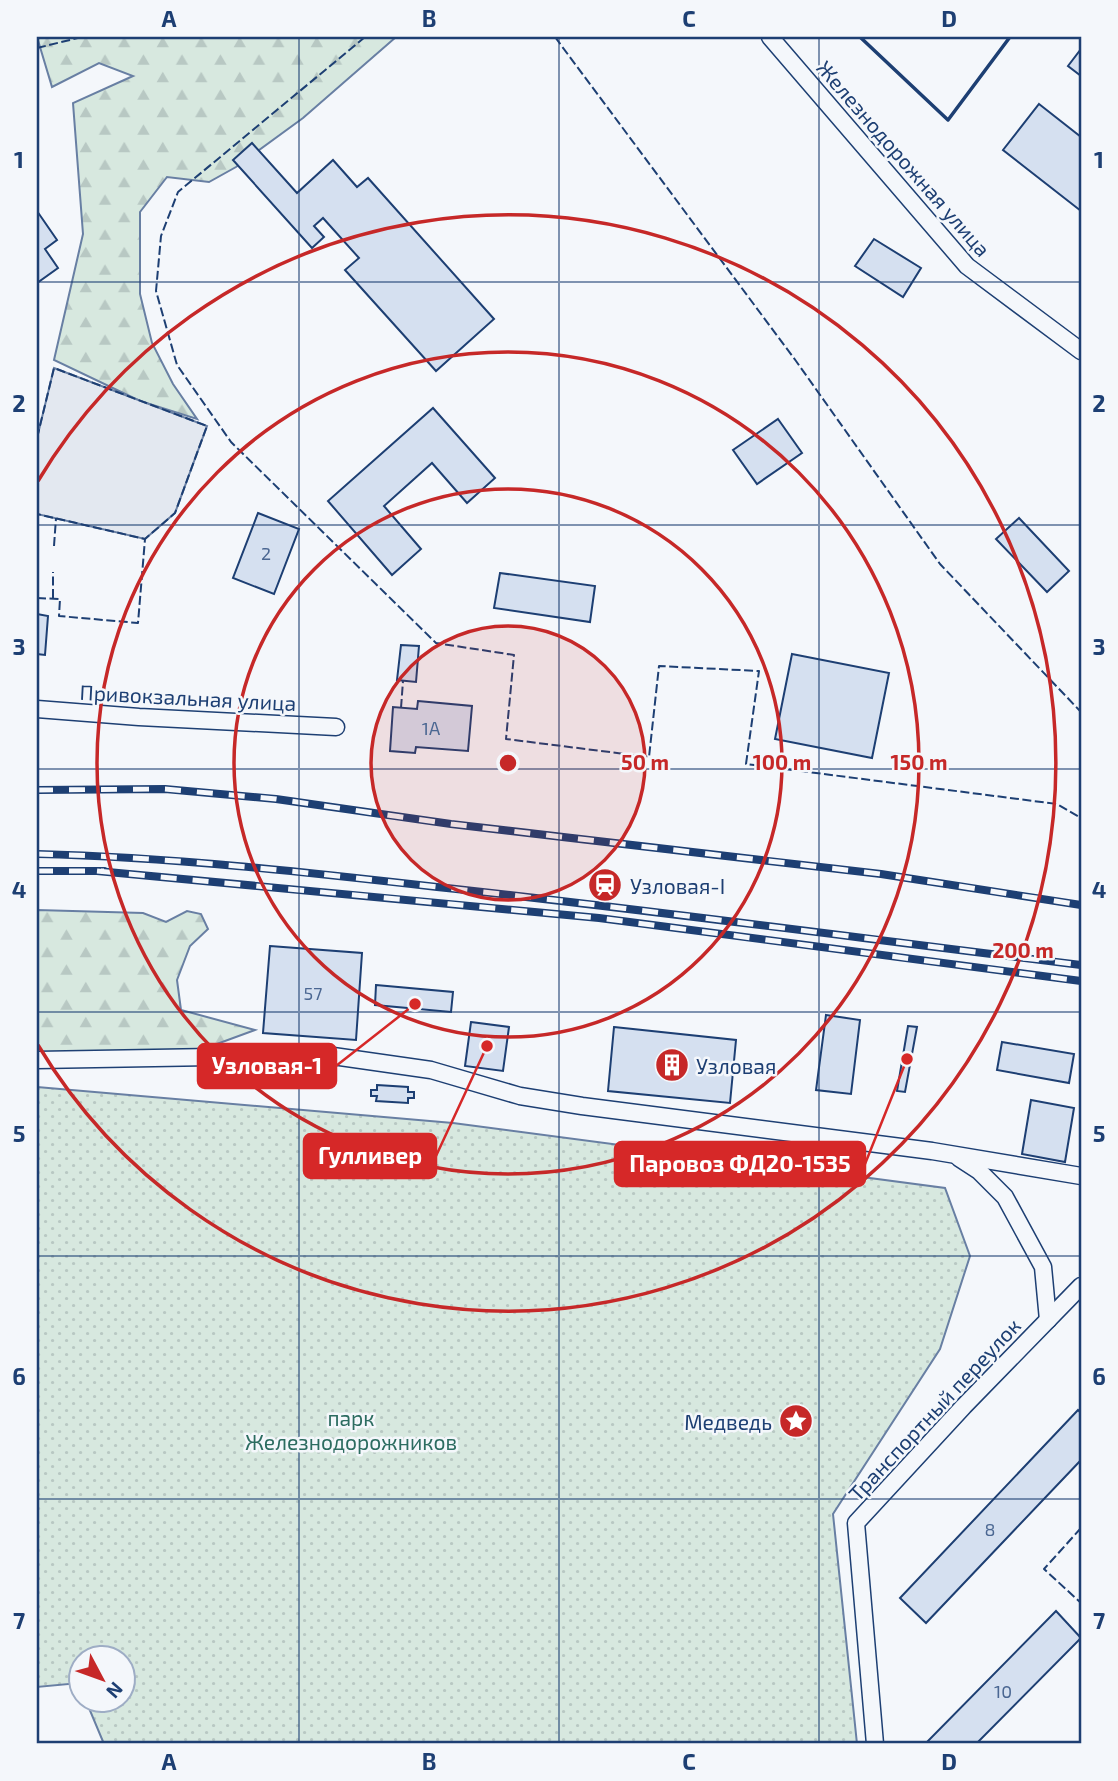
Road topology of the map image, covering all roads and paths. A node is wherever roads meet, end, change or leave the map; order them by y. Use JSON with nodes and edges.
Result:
{"nodes":[{"id":1,"x":769,"y":37,"type":"edge"},
{"id":2,"x":1081,"y":351,"type":"edge"},
{"id":3,"x":37,"y":709,"type":"edge"},
{"id":4,"x":336,"y":727,"type":"dead end"},
{"id":5,"x":37,"y":1060,"type":"edge"},
{"id":6,"x":953,"y":1154,"type":"junction"},
{"id":7,"x":1081,"y":1176,"type":"edge"},
{"id":8,"x":1081,"y":1286,"type":"edge"},
{"id":9,"x":1048,"y":1320,"type":"junction"},
{"id":10,"x":875,"y":1744,"type":"edge"}],
"edges":[{"from":1,"to":2,"type":"street","name":"Железнодорожная улица"},
{"from":3,"to":4,"type":"street","name":"Привокзальная улица"},
{"from":5,"to":6,"type":"street"},
{"from":6,"to":7,"type":"street"},
{"from":6,"to":9,"type":"street"},
{"from":8,"to":9,"type":"street","name":"Транспортный переулок"},
{"from":9,"to":10,"type":"street","name":"Транспортный переулок"}]}
